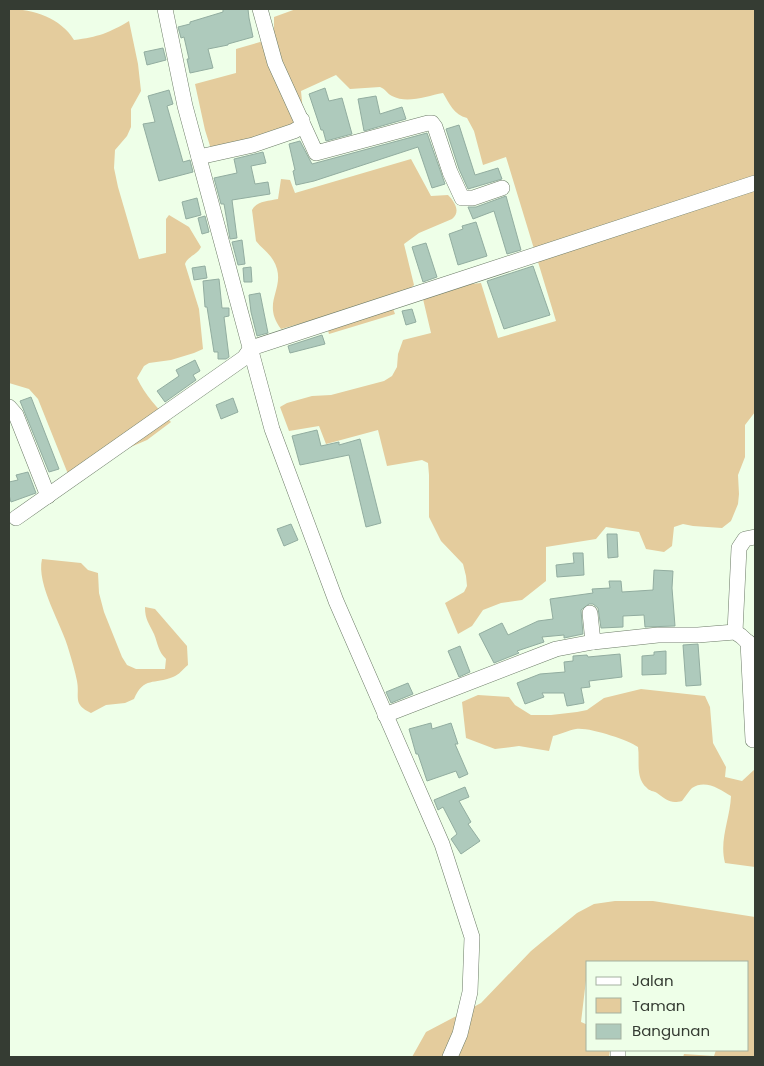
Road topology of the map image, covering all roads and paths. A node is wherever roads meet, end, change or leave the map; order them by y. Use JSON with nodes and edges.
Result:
{"nodes":[{"id":1,"x":165,"y":9,"type":"edge"},
{"id":2,"x":260,"y":9,"type":"edge"},
{"id":3,"x":302,"y":120,"type":"junction"},
{"id":4,"x":199,"y":157,"type":"junction"},
{"id":5,"x":755,"y":183,"type":"edge"},
{"id":6,"x":502,"y":188,"type":"dead end"},
{"id":7,"x":251,"y":348,"type":"junction"},
{"id":8,"x":11,"y":414,"type":"edge"},
{"id":9,"x":48,"y":496,"type":"junction"},
{"id":10,"x":16,"y":518,"type":"dead end"},
{"id":11,"x":755,"y":537,"type":"edge"},
{"id":12,"x":590,"y":613,"type":"dead end"},
{"id":13,"x":735,"y":632,"type":"junction"},
{"id":14,"x":594,"y":642,"type":"junction"},
{"id":15,"x":752,"y":646,"type":"edge"},
{"id":16,"x":385,"y":715,"type":"junction"},
{"id":17,"x":753,"y":740,"type":"dead end"},
{"id":18,"x":450,"y":1057,"type":"edge"}],
"edges":[{"from":1,"to":4,"type":"street"},
{"from":2,"to":3,"type":"street"},
{"from":3,"to":4,"type":"street"},
{"from":3,"to":6,"type":"street"},
{"from":4,"to":7,"type":"street"},
{"from":5,"to":7,"type":"street"},
{"from":7,"to":9,"type":"street"},
{"from":7,"to":16,"type":"street"},
{"from":8,"to":9,"type":"street"},
{"from":9,"to":10,"type":"street"},
{"from":11,"to":13,"type":"street"},
{"from":12,"to":14,"type":"street"},
{"from":13,"to":14,"type":"street"},
{"from":13,"to":15,"type":"street"},
{"from":14,"to":16,"type":"street"},
{"from":15,"to":17,"type":"street"},
{"from":16,"to":18,"type":"street"}]}
